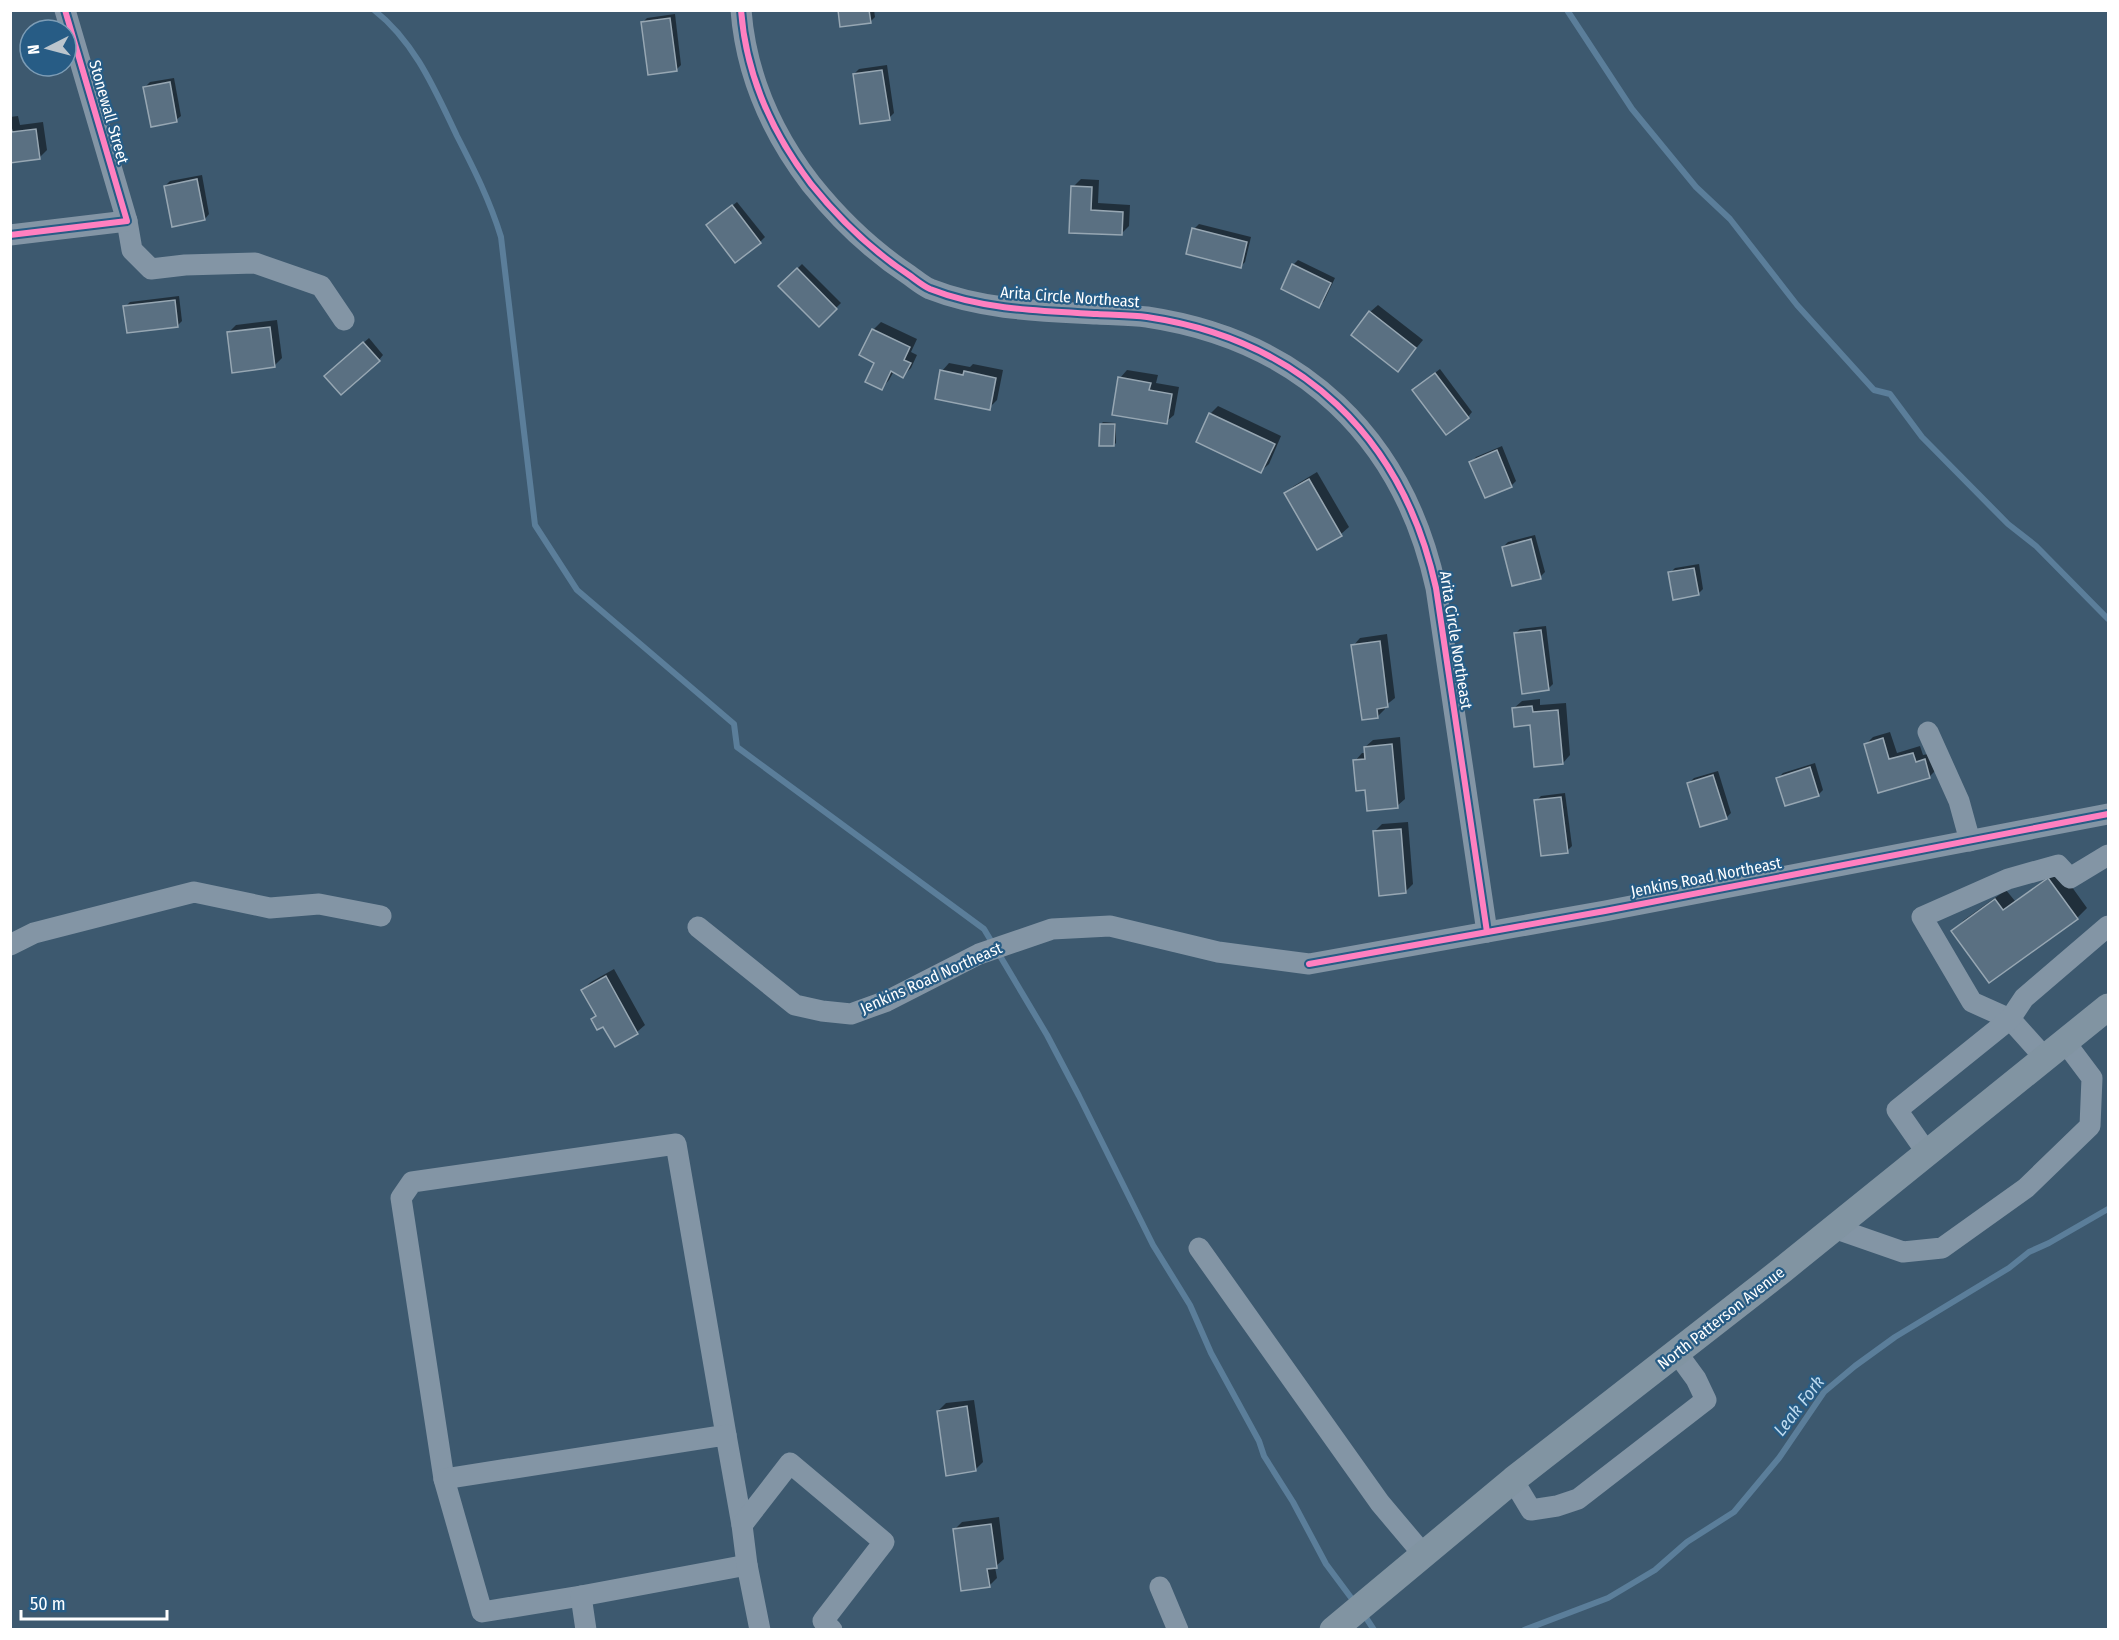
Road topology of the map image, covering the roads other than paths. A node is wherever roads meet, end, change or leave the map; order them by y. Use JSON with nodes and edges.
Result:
{"nodes":[{"id":1,"x":65,"y":10,"type":"edge"},
{"id":2,"x":741,"y":10,"type":"edge"},
{"id":3,"x":127,"y":221,"type":"junction"},
{"id":4,"x":10,"y":235,"type":"edge"},
{"id":5,"x":344,"y":320,"type":"dead end"},
{"id":6,"x":1928,"y":732,"type":"dead end"},
{"id":7,"x":2109,"y":814,"type":"edge"},
{"id":8,"x":1970,"y":841,"type":"junction"},
{"id":9,"x":2109,"y":855,"type":"edge"},
{"id":10,"x":381,"y":916,"type":"dead end"},
{"id":11,"x":2109,"y":926,"type":"edge"},
{"id":12,"x":698,"y":927,"type":"dead end"},
{"id":13,"x":1487,"y":932,"type":"junction"},
{"id":14,"x":10,"y":945,"type":"edge"},
{"id":15,"x":2109,"y":1007,"type":"edge"},
{"id":16,"x":2010,"y":1019,"type":"junction"},
{"id":17,"x":2055,"y":1050,"type":"junction"},
{"id":18,"x":1928,"y":1153,"type":"junction"},
{"id":19,"x":1834,"y":1228,"type":"junction"},
{"id":20,"x":1199,"y":1248,"type":"dead end"},
{"id":21,"x":1677,"y":1353,"type":"junction"},
{"id":22,"x":726,"y":1435,"type":"junction"},
{"id":23,"x":444,"y":1479,"type":"junction"},
{"id":24,"x":1514,"y":1480,"type":"junction"},
{"id":25,"x":742,"y":1525,"type":"junction"},
{"id":26,"x":1423,"y":1554,"type":"junction"},
{"id":27,"x":747,"y":1566,"type":"junction"},
{"id":28,"x":1160,"y":1587,"type":"dead end"},
{"id":29,"x":580,"y":1596,"type":"junction"},
{"id":30,"x":586,"y":1629,"type":"edge"},
{"id":31,"x":760,"y":1629,"type":"edge"},
{"id":32,"x":832,"y":1629,"type":"edge"},
{"id":33,"x":1178,"y":1629,"type":"edge"},
{"id":34,"x":1333,"y":1629,"type":"edge"}],
"edges":[{"from":1,"to":3,"type":"street","name":"Stonewall Street"},
{"from":2,"to":13,"type":"street","name":"Arita Circle Northeast"},
{"from":3,"to":4,"type":"street"},
{"from":3,"to":5,"type":"street","name":"Stonewall Street"},
{"from":6,"to":8,"type":"street"},
{"from":7,"to":8,"type":"street","name":"Jenkins Road Northeast"},
{"from":8,"to":13,"type":"street","name":"Jenkins Road Northeast"},
{"from":9,"to":16,"type":"street"},
{"from":10,"to":14,"type":"street"},
{"from":11,"to":16,"type":"street"},
{"from":12,"to":13,"type":"street","name":"Jenkins Road Northeast"},
{"from":15,"to":17,"type":"main road","name":"North Patterson Avenue"},
{"from":16,"to":17,"type":"street"},
{"from":16,"to":18,"type":"street"},
{"from":17,"to":18,"type":"main road","name":"North Patterson Avenue"},
{"from":17,"to":19,"type":"street"},
{"from":18,"to":19,"type":"main road","name":"North Patterson Avenue"},
{"from":19,"to":21,"type":"main road","name":"North Patterson Avenue"},
{"from":20,"to":26,"type":"street"},
{"from":21,"to":24,"type":"main road","name":"North Patterson Avenue"},
{"from":21,"to":24,"type":"street"},
{"from":22,"to":23,"type":"street"},
{"from":22,"to":23,"type":"street"},
{"from":22,"to":25,"type":"street"},
{"from":23,"to":29,"type":"street"},
{"from":24,"to":26,"type":"main road","name":"North Patterson Avenue"},
{"from":25,"to":27,"type":"street"},
{"from":25,"to":32,"type":"street"},
{"from":26,"to":34,"type":"main road","name":"North Patterson Avenue"},
{"from":27,"to":29,"type":"street"},
{"from":27,"to":31,"type":"street"},
{"from":28,"to":33,"type":"street"},
{"from":29,"to":30,"type":"street"}]}
